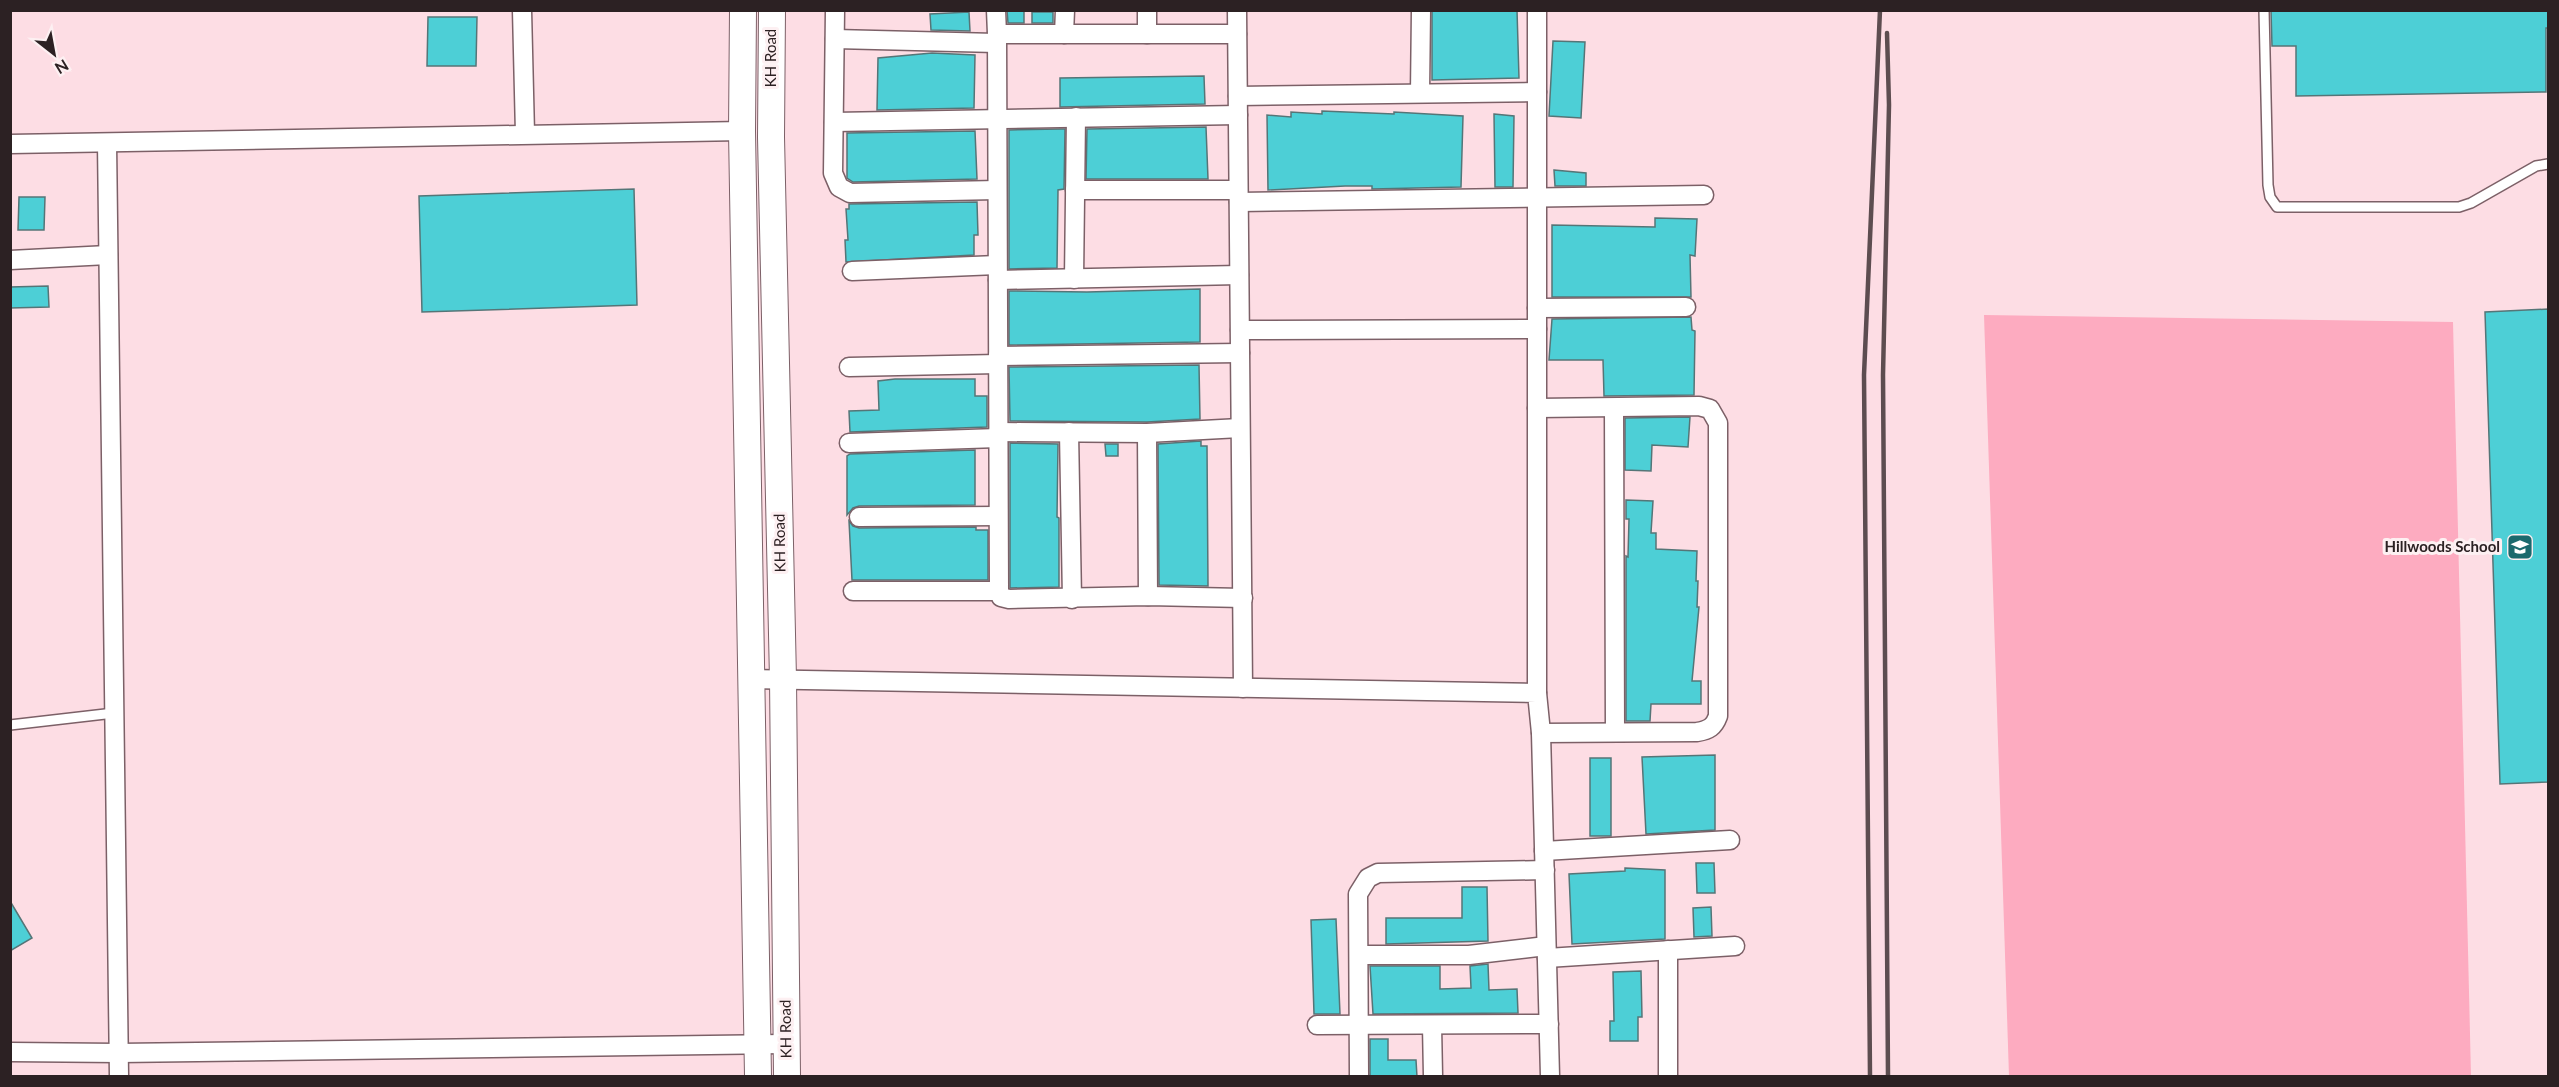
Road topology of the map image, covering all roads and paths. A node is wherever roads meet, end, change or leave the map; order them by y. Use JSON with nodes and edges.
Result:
{"nodes":[{"id":1,"x":522,"y":10,"type":"edge"},
{"id":2,"x":743,"y":10,"type":"edge"},
{"id":3,"x":771,"y":10,"type":"edge"},
{"id":4,"x":835,"y":10,"type":"edge"},
{"id":5,"x":996,"y":10,"type":"edge"},
{"id":6,"x":1065,"y":10,"type":"edge"},
{"id":7,"x":1147,"y":10,"type":"edge"},
{"id":8,"x":1237,"y":10,"type":"edge"},
{"id":9,"x":1421,"y":10,"type":"edge"},
{"id":10,"x":1537,"y":10,"type":"edge"},
{"id":11,"x":2264,"y":10,"type":"edge"},
{"id":12,"x":1064,"y":34,"type":"junction"},
{"id":13,"x":1147,"y":34,"type":"junction"},
{"id":14,"x":1237,"y":34,"type":"junction"},
{"id":15,"x":997,"y":38,"type":"junction"},
{"id":16,"x":835,"y":39,"type":"junction"},
{"id":17,"x":1537,"y":92,"type":"junction"},
{"id":18,"x":1420,"y":93,"type":"junction"},
{"id":19,"x":1238,"y":96,"type":"junction"},
{"id":20,"x":1238,"y":115,"type":"junction"},
{"id":21,"x":1076,"y":117,"type":"junction"},
{"id":22,"x":997,"y":118,"type":"junction"},
{"id":23,"x":834,"y":122,"type":"junction"},
{"id":24,"x":742,"y":131,"type":"junction"},
{"id":25,"x":525,"y":135,"type":"junction"},
{"id":26,"x":107,"y":143,"type":"junction"},
{"id":27,"x":10,"y":144,"type":"edge"},
{"id":28,"x":2548,"y":164,"type":"edge"},
{"id":29,"x":997,"y":190,"type":"junction"},
{"id":30,"x":1075,"y":190,"type":"junction"},
{"id":31,"x":1704,"y":195,"type":"dead end"},
{"id":32,"x":1239,"y":196,"type":"junction"},
{"id":33,"x":1537,"y":198,"type":"junction"},
{"id":34,"x":108,"y":255,"type":"junction"},
{"id":35,"x":10,"y":260,"type":"edge"},
{"id":36,"x":852,"y":271,"type":"dead end"},
{"id":37,"x":997,"y":273,"type":"junction"},
{"id":38,"x":1239,"y":275,"type":"junction"},
{"id":39,"x":1074,"y":279,"type":"junction"},
{"id":40,"x":1686,"y":307,"type":"dead end"},
{"id":41,"x":1537,"y":308,"type":"junction"},
{"id":42,"x":1537,"y":329,"type":"junction"},
{"id":43,"x":1240,"y":330,"type":"junction"},
{"id":44,"x":1240,"y":353,"type":"junction"},
{"id":45,"x":998,"y":360,"type":"junction"},
{"id":46,"x":849,"y":367,"type":"dead end"},
{"id":47,"x":1537,"y":408,"type":"junction"},
{"id":48,"x":1614,"y":408,"type":"junction"},
{"id":49,"x":1240,"y":428,"type":"junction"},
{"id":50,"x":1069,"y":432,"type":"junction"},
{"id":51,"x":1147,"y":432,"type":"junction"},
{"id":52,"x":998,"y":435,"type":"junction"},
{"id":53,"x":849,"y":443,"type":"dead end"},
{"id":54,"x":998,"y":516,"type":"junction"},
{"id":55,"x":859,"y":517,"type":"dead end"},
{"id":56,"x":854,"y":591,"type":"dead end"},
{"id":57,"x":999,"y":591,"type":"junction"},
{"id":58,"x":1148,"y":596,"type":"junction"},
{"id":59,"x":1072,"y":598,"type":"junction"},
{"id":60,"x":1243,"y":598,"type":"junction"},
{"id":61,"x":752,"y":679,"type":"junction"},
{"id":62,"x":783,"y":679,"type":"junction"},
{"id":63,"x":1244,"y":688,"type":"junction"},
{"id":64,"x":1537,"y":693,"type":"junction"},
{"id":65,"x":114,"y":713,"type":"junction"},
{"id":66,"x":10,"y":725,"type":"edge"},
{"id":67,"x":1615,"y":732,"type":"junction"},
{"id":68,"x":1541,"y":733,"type":"junction"},
{"id":69,"x":1730,"y":840,"type":"dead end"},
{"id":70,"x":1544,"y":851,"type":"junction"},
{"id":71,"x":1545,"y":870,"type":"junction"},
{"id":72,"x":1735,"y":946,"type":"dead end"},
{"id":73,"x":1668,"y":950,"type":"junction"},
{"id":74,"x":1546,"y":952,"type":"junction"},
{"id":75,"x":1359,"y":955,"type":"junction"},
{"id":76,"x":1359,"y":1024,"type":"junction"},
{"id":77,"x":1549,"y":1024,"type":"junction"},
{"id":78,"x":1317,"y":1025,"type":"dead end"},
{"id":79,"x":1432,"y":1025,"type":"junction"},
{"id":80,"x":758,"y":1044,"type":"junction"},
{"id":81,"x":787,"y":1044,"type":"junction"},
{"id":82,"x":10,"y":1052,"type":"edge"},
{"id":83,"x":118,"y":1053,"type":"junction"},
{"id":84,"x":119,"y":1077,"type":"edge"},
{"id":85,"x":758,"y":1077,"type":"edge"},
{"id":86,"x":787,"y":1077,"type":"edge"},
{"id":87,"x":1359,"y":1077,"type":"edge"},
{"id":88,"x":1433,"y":1077,"type":"edge"},
{"id":89,"x":1550,"y":1077,"type":"edge"},
{"id":90,"x":1668,"y":1077,"type":"edge"}],
"edges":[{"from":1,"to":25,"type":"street"},
{"from":2,"to":24,"type":"main road","name":"KH Road"},
{"from":3,"to":62,"type":"main road","name":"KH Road"},
{"from":4,"to":16,"type":"street"},
{"from":5,"to":15,"type":"street"},
{"from":6,"to":12,"type":"street"},
{"from":7,"to":13,"type":"street"},
{"from":8,"to":14,"type":"street"},
{"from":9,"to":18,"type":"street"},
{"from":10,"to":17,"type":"street"},
{"from":11,"to":28,"type":"lane"},
{"from":12,"to":13,"type":"street"},
{"from":12,"to":15,"type":"street"},
{"from":13,"to":14,"type":"street"},
{"from":14,"to":19,"type":"street"},
{"from":15,"to":16,"type":"street"},
{"from":15,"to":22,"type":"street"},
{"from":16,"to":23,"type":"street"},
{"from":17,"to":18,"type":"street"},
{"from":17,"to":33,"type":"street"},
{"from":18,"to":19,"type":"street"},
{"from":19,"to":20,"type":"street"},
{"from":20,"to":21,"type":"street"},
{"from":20,"to":32,"type":"street"},
{"from":21,"to":22,"type":"street"},
{"from":21,"to":30,"type":"street"},
{"from":22,"to":23,"type":"street"},
{"from":22,"to":29,"type":"street"},
{"from":23,"to":29,"type":"street"},
{"from":24,"to":25,"type":"street"},
{"from":24,"to":61,"type":"main road","name":"KH Road"},
{"from":25,"to":26,"type":"street"},
{"from":26,"to":27,"type":"street"},
{"from":26,"to":34,"type":"street"},
{"from":29,"to":37,"type":"street"},
{"from":30,"to":32,"type":"street"},
{"from":30,"to":39,"type":"street"},
{"from":31,"to":33,"type":"street"},
{"from":32,"to":33,"type":"street"},
{"from":32,"to":38,"type":"street"},
{"from":33,"to":41,"type":"street"},
{"from":34,"to":35,"type":"street"},
{"from":34,"to":65,"type":"street"},
{"from":36,"to":37,"type":"street"},
{"from":37,"to":39,"type":"street"},
{"from":37,"to":45,"type":"street"},
{"from":38,"to":39,"type":"street"},
{"from":38,"to":43,"type":"street"},
{"from":40,"to":41,"type":"street"},
{"from":41,"to":42,"type":"street"},
{"from":42,"to":43,"type":"street"},
{"from":42,"to":47,"type":"street"},
{"from":43,"to":44,"type":"street"},
{"from":44,"to":45,"type":"street"},
{"from":44,"to":49,"type":"street"},
{"from":45,"to":46,"type":"street"},
{"from":45,"to":52,"type":"street"},
{"from":47,"to":48,"type":"street"},
{"from":47,"to":64,"type":"street"},
{"from":48,"to":67,"type":"street"},
{"from":48,"to":67,"type":"street"},
{"from":49,"to":51,"type":"street"},
{"from":49,"to":60,"type":"street"},
{"from":50,"to":51,"type":"street"},
{"from":50,"to":52,"type":"street"},
{"from":50,"to":59,"type":"street"},
{"from":51,"to":58,"type":"street"},
{"from":52,"to":53,"type":"street"},
{"from":52,"to":54,"type":"street"},
{"from":54,"to":55,"type":"street"},
{"from":54,"to":57,"type":"street"},
{"from":56,"to":57,"type":"street"},
{"from":57,"to":59,"type":"street"},
{"from":58,"to":59,"type":"street"},
{"from":58,"to":60,"type":"street"},
{"from":60,"to":63,"type":"street"},
{"from":61,"to":62,"type":"street"},
{"from":61,"to":80,"type":"main road","name":"KH Road"},
{"from":62,"to":63,"type":"street"},
{"from":62,"to":81,"type":"main road","name":"KH Road"},
{"from":63,"to":64,"type":"street"},
{"from":64,"to":68,"type":"street"},
{"from":65,"to":66,"type":"lane"},
{"from":65,"to":83,"type":"street"},
{"from":67,"to":68,"type":"street"},
{"from":68,"to":70,"type":"street"},
{"from":69,"to":70,"type":"street"},
{"from":70,"to":71,"type":"street"},
{"from":71,"to":74,"type":"street"},
{"from":71,"to":75,"type":"street"},
{"from":72,"to":73,"type":"street"},
{"from":73,"to":74,"type":"street"},
{"from":73,"to":90,"type":"street"},
{"from":74,"to":75,"type":"street"},
{"from":74,"to":77,"type":"street"},
{"from":75,"to":76,"type":"street"},
{"from":76,"to":78,"type":"street"},
{"from":76,"to":79,"type":"street"},
{"from":76,"to":87,"type":"street"},
{"from":77,"to":79,"type":"street"},
{"from":77,"to":89,"type":"street"},
{"from":79,"to":88,"type":"street"},
{"from":80,"to":81,"type":"street"},
{"from":80,"to":83,"type":"street"},
{"from":80,"to":85,"type":"main road","name":"KH Road"},
{"from":81,"to":86,"type":"main road","name":"KH Road"},
{"from":82,"to":83,"type":"street"},
{"from":83,"to":84,"type":"street"}]}
